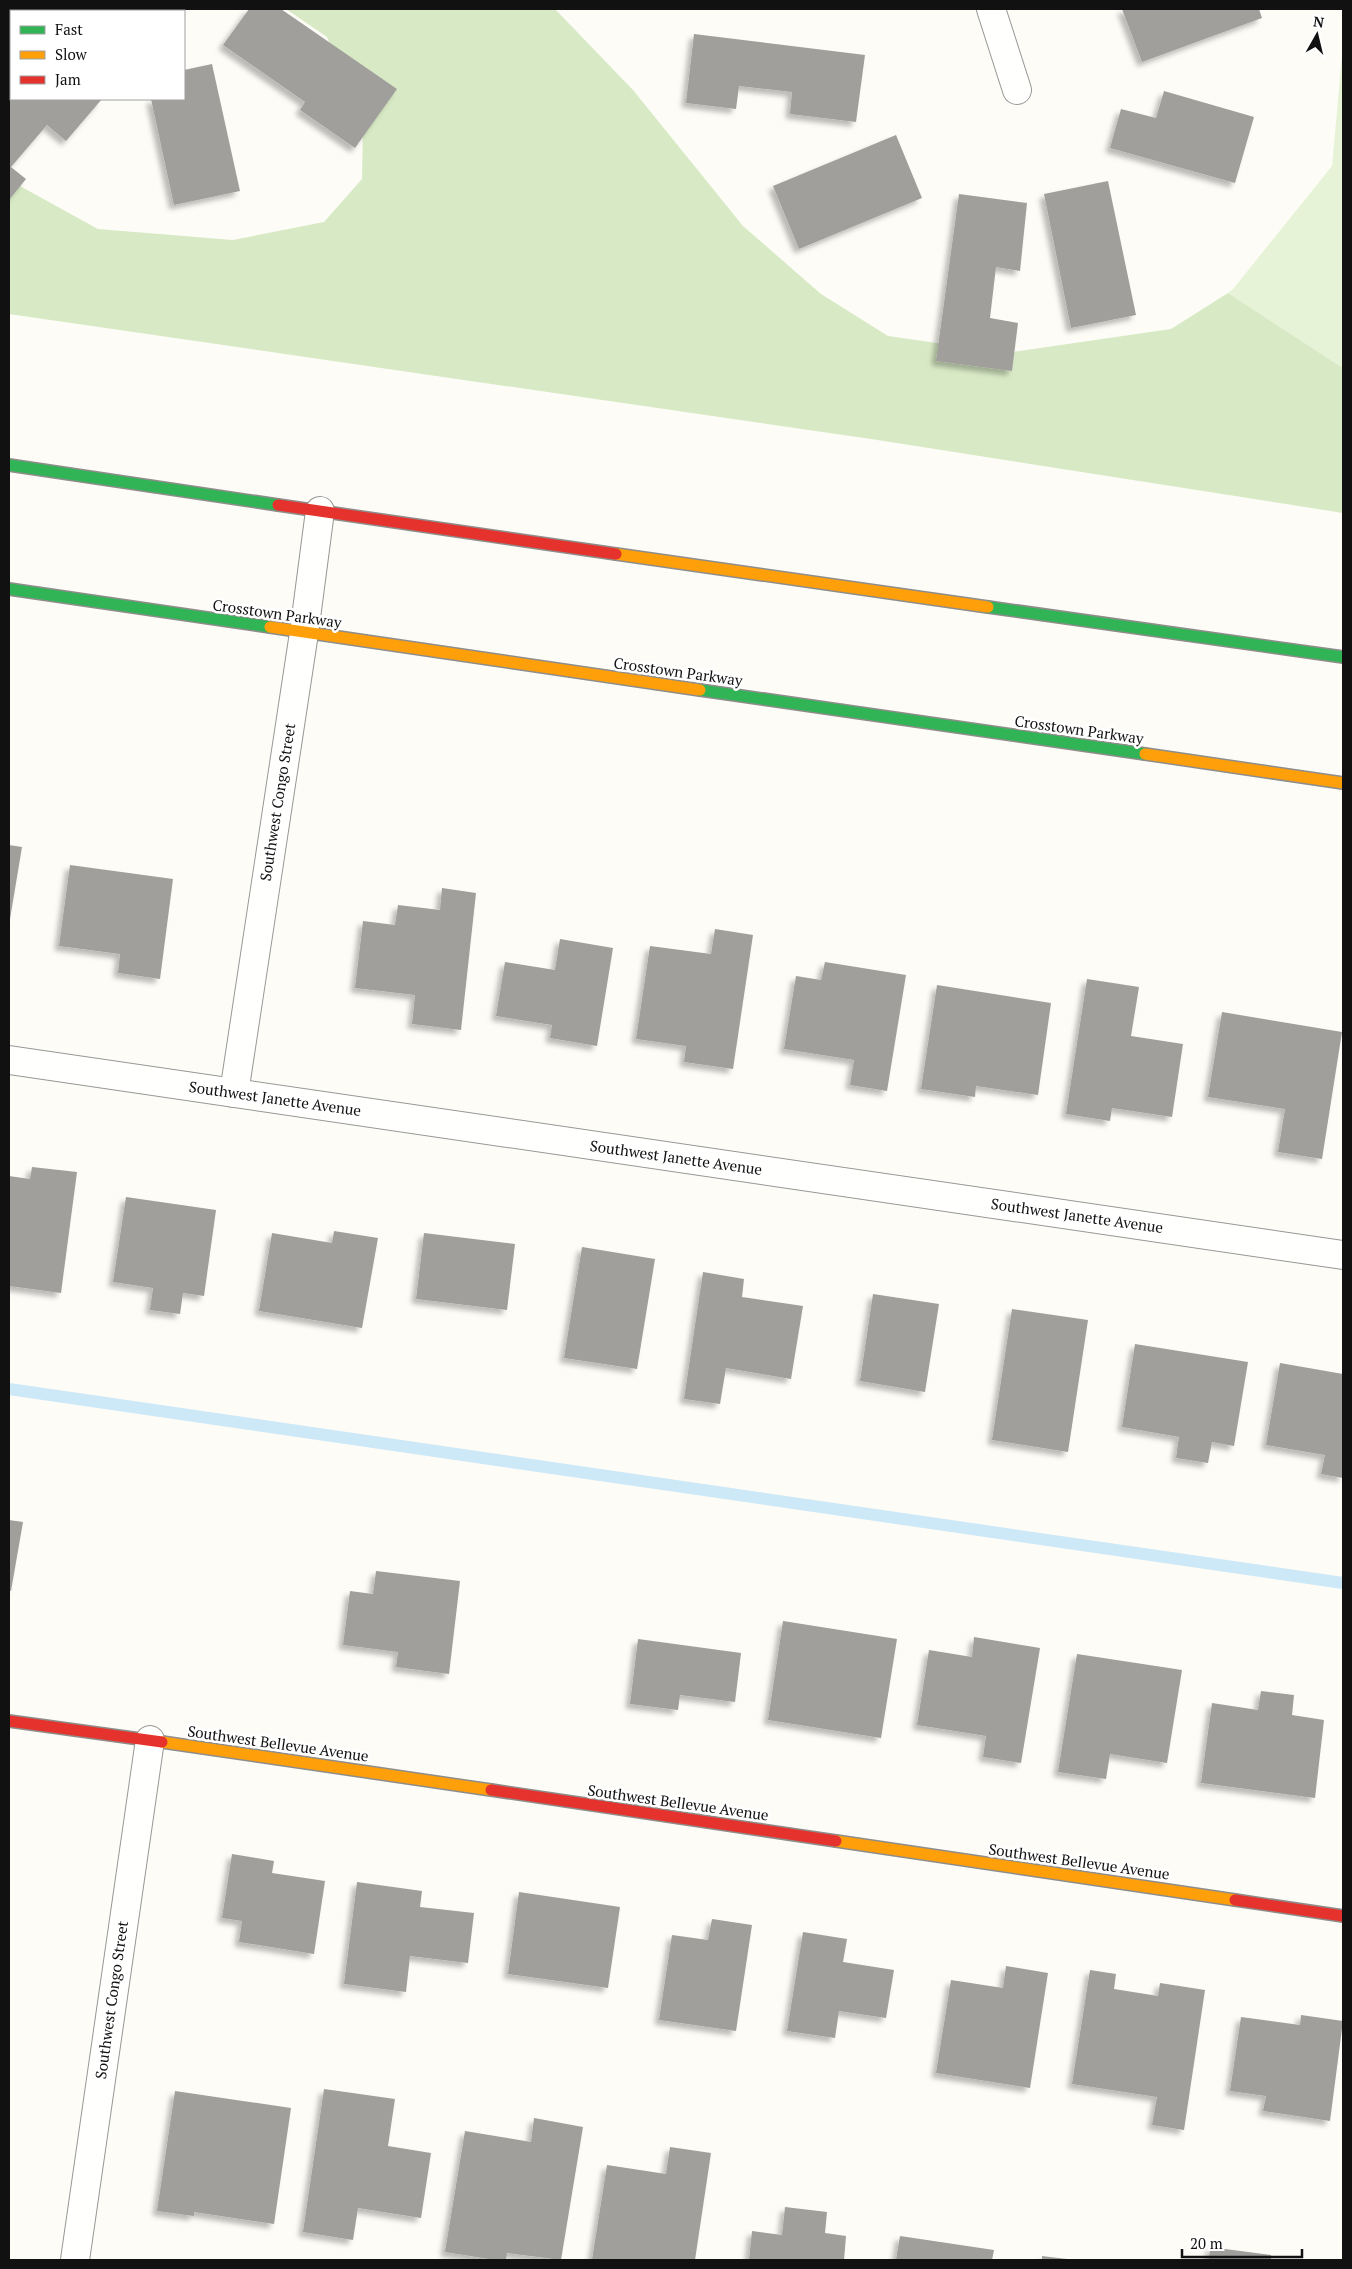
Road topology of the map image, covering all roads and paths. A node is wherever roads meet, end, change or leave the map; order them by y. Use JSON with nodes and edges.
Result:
{"nodes":[{"id":1,"x":991,"y":9,"type":"edge"},
{"id":2,"x":1017,"y":90,"type":"dead end"},
{"id":3,"x":9,"y":465,"type":"edge"},
{"id":4,"x":320,"y":511,"type":"junction"},
{"id":5,"x":9,"y":589,"type":"edge"},
{"id":6,"x":304,"y":633,"type":"junction"},
{"id":7,"x":1343,"y":657,"type":"edge"},
{"id":8,"x":1343,"y":783,"type":"edge"},
{"id":9,"x":9,"y":1060,"type":"edge"},
{"id":10,"x":234,"y":1093,"type":"junction"},
{"id":11,"x":1343,"y":1255,"type":"edge"},
{"id":12,"x":9,"y":1721,"type":"edge"},
{"id":13,"x":150,"y":1740,"type":"junction"},
{"id":14,"x":1343,"y":1916,"type":"edge"},
{"id":15,"x":75,"y":2260,"type":"edge"}],
"edges":[{"from":1,"to":2,"type":"street"},
{"from":3,"to":4,"type":"main road"},
{"from":4,"to":6,"type":"street","name":"Southwest Congo Street"},
{"from":4,"to":7,"type":"main road"},
{"from":5,"to":6,"type":"main road","name":"Crosstown Parkway"},
{"from":6,"to":8,"type":"main road","name":"Crosstown Parkway"},
{"from":6,"to":10,"type":"street","name":"Southwest Congo Street"},
{"from":9,"to":10,"type":"street","name":"Southwest Janette Avenue"},
{"from":10,"to":11,"type":"street","name":"Southwest Janette Avenue"},
{"from":12,"to":13,"type":"main road","name":"Southwest Bellevue Avenue"},
{"from":13,"to":14,"type":"main road","name":"Southwest Bellevue Avenue"},
{"from":13,"to":15,"type":"street","name":"Southwest Congo Street"}]}
